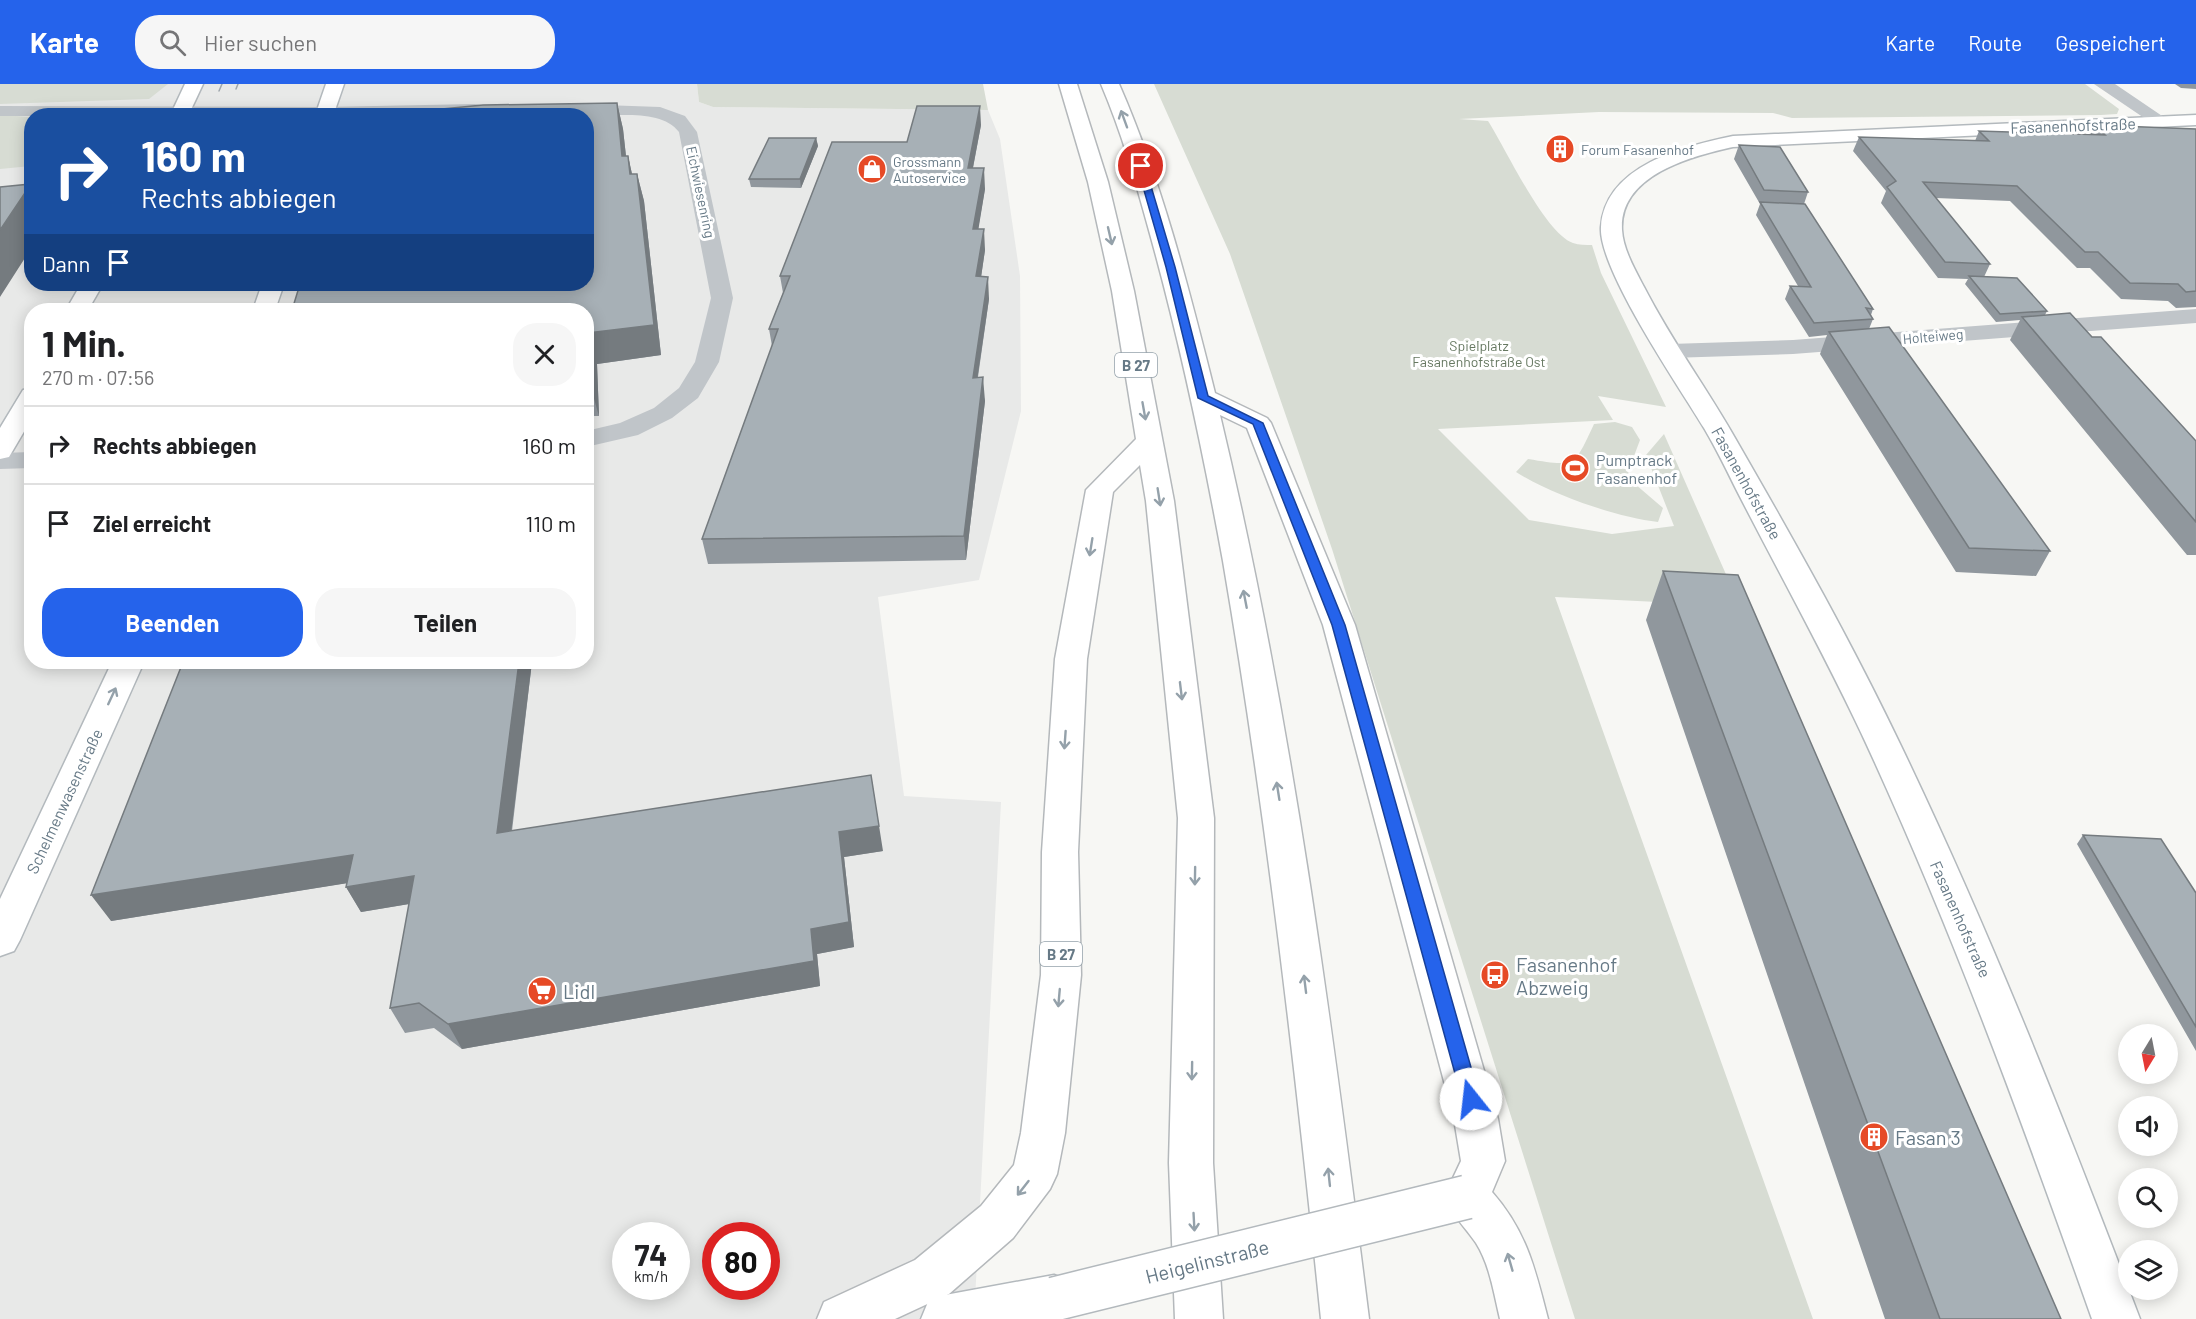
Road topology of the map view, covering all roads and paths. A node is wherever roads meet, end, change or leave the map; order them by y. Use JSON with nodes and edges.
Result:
{"nodes":[{"id":1,"x":194,"y":84,"type":"edge"},
{"id":2,"x":335,"y":84,"type":"edge"},
{"id":3,"x":1068,"y":84,"type":"edge"},
{"id":4,"x":1110,"y":84,"type":"edge"},
{"id":5,"x":2103,"y":84,"type":"edge"},
{"id":6,"x":183,"y":108,"type":"edge"},
{"id":7,"x":326,"y":108,"type":"edge"},
{"id":8,"x":594,"y":110,"type":"edge"},
{"id":9,"x":0,"y":111,"type":"edge"},
{"id":10,"x":24,"y":111,"type":"edge"},
{"id":11,"x":2196,"y":120,"type":"edge"},
{"id":12,"x":2162,"y":122,"type":"junction"},
{"id":13,"x":2196,"y":316,"type":"edge"},
{"id":14,"x":1671,"y":351,"type":"junction"},
{"id":15,"x":1203,"y":398,"type":"junction"},
{"id":16,"x":24,"y":410,"type":"edge"},
{"id":17,"x":594,"y":437,"type":"edge"},
{"id":18,"x":1149,"y":440,"type":"junction"},
{"id":19,"x":24,"y":444,"type":"edge"},
{"id":20,"x":2,"y":452,"type":"edge"},
{"id":21,"x":24,"y":458,"type":"edge"},
{"id":22,"x":125,"y":669,"type":"edge"},
{"id":23,"x":0,"y":940,"type":"edge"},
{"id":24,"x":1467,"y":1197,"type":"junction"},
{"id":25,"x":841,"y":1319,"type":"edge"},
{"id":26,"x":945,"y":1319,"type":"edge"},
{"id":27,"x":1199,"y":1319,"type":"edge"},
{"id":28,"x":1345,"y":1319,"type":"edge"},
{"id":29,"x":1524,"y":1319,"type":"edge"},
{"id":30,"x":2116,"y":1319,"type":"edge"}],
"edges":[{"from":1,"to":6,"type":"main road"},
{"from":2,"to":7,"type":"main road"},
{"from":3,"to":18,"type":"main road","number":"B 27","one_way":true},
{"from":15,"to":4,"type":"main road","one_way":true},
{"from":5,"to":12,"type":"street"},
{"from":8,"to":17,"type":"street","name":"Eichwiesenring"},
{"from":9,"to":10,"type":"street"},
{"from":11,"to":12,"type":"main road","name":"Fasanenhofstraße"},
{"from":12,"to":14,"type":"main road","name":"Fasanenhofstraße"},
{"from":13,"to":14,"type":"street","name":"Holteiweg"},
{"from":14,"to":30,"type":"main road","name":"Fasanenhofstraße"},
{"from":15,"to":24,"type":"main road"},
{"from":28,"to":15,"type":"main road","one_way":true},
{"from":16,"to":20,"type":"main road"},
{"from":18,"to":25,"type":"main road","number":"B 27","one_way":true},
{"from":18,"to":27,"type":"main road","number":"B 27","one_way":true},
{"from":19,"to":20,"type":"street"},
{"from":20,"to":21,"type":"street"},
{"from":23,"to":22,"type":"main road","name":"Schelmenwasenstraße","one_way":true},
{"from":24,"to":26,"type":"main road","name":"Heigelinstraße","bridge":true},
{"from":29,"to":24,"type":"main road","one_way":true}]}
